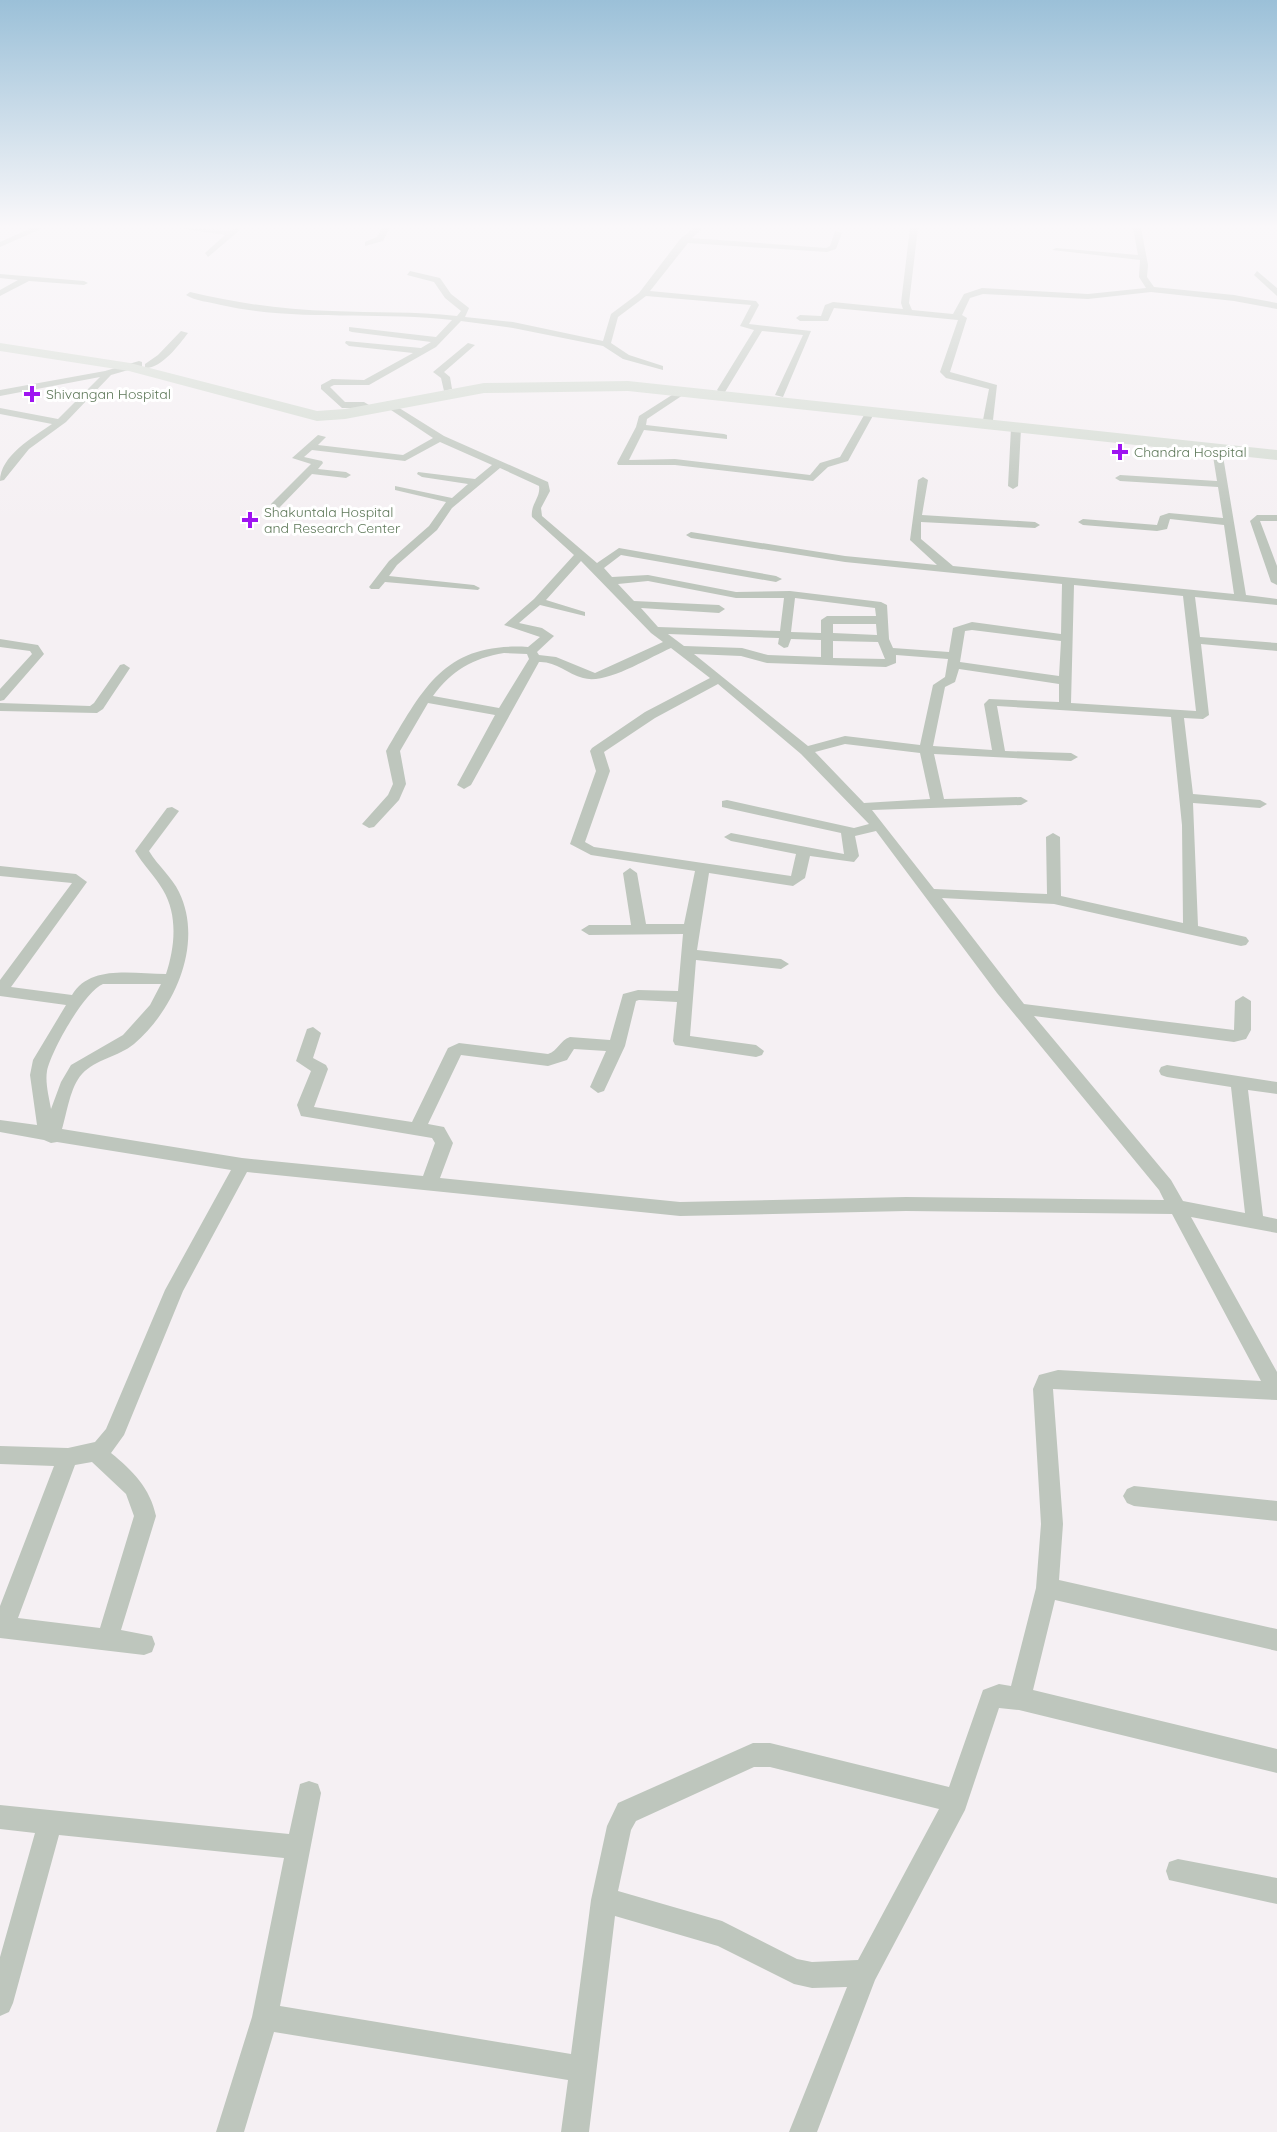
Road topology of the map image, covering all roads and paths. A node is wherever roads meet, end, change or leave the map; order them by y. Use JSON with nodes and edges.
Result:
{"nodes":[{"id":1,"x":450,"y":327,"type":"edge"},
{"id":2,"x":521,"y":327,"type":"edge"},
{"id":3,"x":611,"y":327,"type":"edge"},
{"id":4,"x":796,"y":327,"type":"edge"},
{"id":5,"x":961,"y":327,"type":"edge"},
{"id":6,"x":399,"y":328,"type":"dead end"},
{"id":7,"x":759,"y":328,"type":"joint"},
{"id":8,"x":352,"y":330,"type":"dead end"},
{"id":9,"x":795,"y":331,"type":"junction"},
{"id":10,"x":184,"y":333,"type":"dead end"},
{"id":11,"x":442,"y":337,"type":"junction"},
{"id":12,"x":0,"y":342,"type":"edge"},
{"id":13,"x":349,"y":342,"type":"dead end"},
{"id":14,"x":606,"y":344,"type":"junction"},
{"id":15,"x":471,"y":345,"type":"dead end"},
{"id":16,"x":0,"y":347,"type":"edge"},
{"id":17,"x":423,"y":351,"type":"junction"},
{"id":18,"x":139,"y":366,"type":"junction"},
{"id":19,"x":660,"y":368,"type":"dead end"},
{"id":20,"x":107,"y":375,"type":"junction"},
{"id":21,"x":447,"y":389,"type":"junction"},
{"id":22,"x":722,"y":390,"type":"junction"},
{"id":23,"x":683,"y":391,"type":"junction"},
{"id":24,"x":0,"y":393,"type":"edge"},
{"id":25,"x":780,"y":395,"type":"junction"},
{"id":26,"x":388,"y":404,"type":"junction"},
{"id":27,"x":364,"y":405,"type":"junction"},
{"id":28,"x":0,"y":411,"type":"edge"},
{"id":29,"x":870,"y":412,"type":"junction"},
{"id":30,"x":988,"y":420,"type":"junction"},
{"id":31,"x":59,"y":422,"type":"junction"},
{"id":32,"x":641,"y":427,"type":"junction"},
{"id":33,"x":1016,"y":428,"type":"junction"},
{"id":34,"x":321,"y":436,"type":"dead end"},
{"id":35,"x":724,"y":437,"type":"dead end"},
{"id":36,"x":440,"y":438,"type":"junction"},
{"id":37,"x":309,"y":447,"type":"junction"},
{"id":38,"x":1277,"y":449,"type":"edge"},
{"id":39,"x":1217,"y":450,"type":"junction"},
{"id":40,"x":1277,"y":455,"type":"edge"},
{"id":41,"x":500,"y":464,"type":"junction"},
{"id":42,"x":310,"y":471,"type":"junction"},
{"id":43,"x":422,"y":474,"type":"dead end"},
{"id":44,"x":346,"y":475,"type":"dead end"},
{"id":45,"x":0,"y":478,"type":"edge"},
{"id":46,"x":1120,"y":478,"type":"dead end"},
{"id":47,"x":923,"y":480,"type":"dead end"},
{"id":48,"x":476,"y":482,"type":"junction"},
{"id":49,"x":1221,"y":484,"type":"junction"},
{"id":50,"x":1013,"y":486,"type":"dead end"},
{"id":51,"x":399,"y":488,"type":"dead end"},
{"id":52,"x":453,"y":501,"type":"junction"},
{"id":53,"x":275,"y":506,"type":"dead end"},
{"id":54,"x":915,"y":518,"type":"junction"},
{"id":55,"x":1277,"y":518,"type":"edge"},
{"id":56,"x":1083,"y":522,"type":"dead end"},
{"id":57,"x":1229,"y":522,"type":"junction"},
{"id":58,"x":1035,"y":525,"type":"dead end"},
{"id":59,"x":691,"y":535,"type":"dead end"},
{"id":60,"x":581,"y":554,"type":"junction"},
{"id":61,"x":783,"y":565,"type":"junction"},
{"id":62,"x":597,"y":568,"type":"junction"},
{"id":63,"x":950,"y":570,"type":"junction"},
{"id":64,"x":610,"y":581,"type":"junction"},
{"id":65,"x":1068,"y":582,"type":"junction"},
{"id":66,"x":1277,"y":582,"type":"edge"},
{"id":67,"x":474,"y":588,"type":"dead end"},
{"id":68,"x":768,"y":593,"type":"junction"},
{"id":69,"x":790,"y":594,"type":"junction"},
{"id":70,"x":1189,"y":594,"type":"junction"},
{"id":71,"x":1241,"y":599,"type":"junction"},
{"id":72,"x":538,"y":601,"type":"junction"},
{"id":73,"x":1277,"y":602,"type":"edge"},
{"id":74,"x":632,"y":604,"type":"junction"},
{"id":75,"x":719,"y":609,"type":"dead end"},
{"id":76,"x":581,"y":614,"type":"dead end"},
{"id":77,"x":883,"y":620,"type":"junction"},
{"id":78,"x":655,"y":630,"type":"junction"},
{"id":79,"x":785,"y":634,"type":"junction"},
{"id":80,"x":826,"y":636,"type":"junction"},
{"id":81,"x":1067,"y":638,"type":"junction"},
{"id":82,"x":883,"y":639,"type":"junction"},
{"id":83,"x":1196,"y":640,"type":"junction"},
{"id":84,"x":0,"y":643,"type":"edge"},
{"id":85,"x":676,"y":646,"type":"junction"},
{"id":86,"x":1277,"y":646,"type":"edge"},
{"id":87,"x":888,"y":651,"type":"junction"},
{"id":88,"x":533,"y":655,"type":"junction"},
{"id":89,"x":782,"y":659,"type":"junction"},
{"id":90,"x":954,"y":660,"type":"junction"},
{"id":91,"x":826,"y":661,"type":"junction"},
{"id":92,"x":124,"y":668,"type":"dead end"},
{"id":93,"x":718,"y":678,"type":"junction"},
{"id":94,"x":1066,"y":681,"type":"junction"},
{"id":95,"x":0,"y":697,"type":"edge"},
{"id":96,"x":427,"y":699,"type":"junction"},
{"id":97,"x":1065,"y":705,"type":"junction"},
{"id":98,"x":0,"y":707,"type":"edge"},
{"id":99,"x":503,"y":712,"type":"junction"},
{"id":100,"x":1177,"y":712,"type":"junction"},
{"id":101,"x":926,"y":749,"type":"junction"},
{"id":102,"x":806,"y":751,"type":"junction"},
{"id":103,"x":999,"y":754,"type":"junction"},
{"id":104,"x":1071,"y":757,"type":"dead end"},
{"id":105,"x":464,"y":785,"type":"dead end"},
{"id":106,"x":1186,"y":798,"type":"junction"},
{"id":107,"x":1021,"y":801,"type":"dead end"},
{"id":108,"x":938,"y":803,"type":"junction"},
{"id":109,"x":727,"y":804,"type":"dead end"},
{"id":110,"x":1260,"y":804,"type":"dead end"},
{"id":111,"x":859,"y":807,"type":"junction"},
{"id":112,"x":172,"y":811,"type":"dead end"},
{"id":113,"x":369,"y":824,"type":"dead end"},
{"id":114,"x":879,"y":826,"type":"junction"},
{"id":115,"x":850,"y":831,"type":"junction"},
{"id":116,"x":731,"y":837,"type":"dead end"},
{"id":117,"x":1053,"y":837,"type":"dead end"},
{"id":118,"x":804,"y":852,"type":"junction"},
{"id":119,"x":703,"y":868,"type":"junction"},
{"id":120,"x":0,"y":871,"type":"edge"},
{"id":121,"x":630,"y":873,"type":"dead end"},
{"id":122,"x":930,"y":893,"type":"junction"},
{"id":123,"x":1054,"y":899,"type":"junction"},
{"id":124,"x":692,"y":929,"type":"junction"},
{"id":125,"x":589,"y":930,"type":"dead end"},
{"id":126,"x":639,"y":930,"type":"junction"},
{"id":127,"x":1191,"y":931,"type":"junction"},
{"id":128,"x":1242,"y":941,"type":"dead end"},
{"id":129,"x":690,"y":954,"type":"junction"},
{"id":130,"x":781,"y":964,"type":"dead end"},
{"id":131,"x":171,"y":979,"type":"junction"},
{"id":132,"x":0,"y":991,"type":"edge"},
{"id":133,"x":685,"y":997,"type":"junction"},
{"id":134,"x":75,"y":1001,"type":"junction"},
{"id":135,"x":1243,"y":1001,"type":"dead end"},
{"id":136,"x":1022,"y":1010,"type":"junction"},
{"id":137,"x":314,"y":1033,"type":"dead end"},
{"id":138,"x":617,"y":1046,"type":"junction"},
{"id":139,"x":756,"y":1051,"type":"dead end"},
{"id":140,"x":1167,"y":1071,"type":"dead end"},
{"id":141,"x":1239,"y":1084,"type":"junction"},
{"id":142,"x":598,"y":1087,"type":"dead end"},
{"id":143,"x":1276,"y":1088,"type":"edge"},
{"id":144,"x":0,"y":1126,"type":"edge"},
{"id":145,"x":418,"y":1127,"type":"junction"},
{"id":146,"x":52,"y":1133,"type":"junction"},
{"id":147,"x":242,"y":1165,"type":"junction"},
{"id":148,"x":429,"y":1184,"type":"junction"},
{"id":149,"x":1177,"y":1207,"type":"junction"},
{"id":150,"x":1255,"y":1221,"type":"junction"},
{"id":151,"x":1277,"y":1226,"type":"edge"},
{"id":152,"x":1277,"y":1390,"type":"edge"},
{"id":153,"x":95,"y":1451,"type":"junction"},
{"id":154,"x":0,"y":1455,"type":"edge"},
{"id":155,"x":68,"y":1457,"type":"junction"},
{"id":156,"x":1134,"y":1496,"type":"dead end"},
{"id":157,"x":1277,"y":1511,"type":"edge"},
{"id":158,"x":1047,"y":1588,"type":"junction"},
{"id":159,"x":2,"y":1627,"type":"edge"},
{"id":160,"x":106,"y":1640,"type":"junction"},
{"id":161,"x":1277,"y":1640,"type":"edge"},
{"id":162,"x":144,"y":1644,"type":"dead end"},
{"id":163,"x":1020,"y":1698,"type":"junction"},
{"id":164,"x":1277,"y":1761,"type":"edge"},
{"id":165,"x":309,"y":1793,"type":"dead end"},
{"id":166,"x":956,"y":1801,"type":"junction"},
{"id":167,"x":0,"y":1817,"type":"edge"},
{"id":168,"x":51,"y":1821,"type":"junction"},
{"id":169,"x":297,"y":1847,"type":"junction"},
{"id":170,"x":1178,"y":1871,"type":"dead end"},
{"id":171,"x":1277,"y":1891,"type":"edge"},
{"id":172,"x":604,"y":1900,"type":"junction"},
{"id":173,"x":865,"y":1973,"type":"junction"},
{"id":174,"x":0,"y":2003,"type":"edge"},
{"id":175,"x":266,"y":2017,"type":"junction"},
{"id":176,"x":583,"y":2069,"type":"junction"},
{"id":177,"x":230,"y":2132,"type":"edge"},
{"id":178,"x":575,"y":2132,"type":"edge"},
{"id":179,"x":803,"y":2132,"type":"edge"}],
"edges":[{"from":1,"to":11,"type":"street"},
{"from":2,"to":14,"type":"street"},
{"from":3,"to":14,"type":"street"},
{"from":4,"to":9,"type":"street"},
{"from":5,"to":30,"type":"street"},
{"from":6,"to":11,"type":"street"},
{"from":7,"to":9,"type":"street"},
{"from":7,"to":22,"type":"street"},
{"from":8,"to":11,"type":"street"},
{"from":9,"to":25,"type":"street"},
{"from":10,"to":18,"type":"street"},
{"from":11,"to":17,"type":"street"},
{"from":12,"to":18,"type":"highway"},
{"from":13,"to":17,"type":"street"},
{"from":14,"to":19,"type":"street"},
{"from":15,"to":21,"type":"street"},
{"from":16,"to":18,"type":"highway"},
{"from":17,"to":27,"type":"street"},
{"from":18,"to":20,"type":"street"},
{"from":18,"to":26,"type":"highway"},
{"from":18,"to":27,"type":"highway"},
{"from":20,"to":24,"type":"street"},
{"from":20,"to":31,"type":"street"},
{"from":21,"to":22,"type":"highway"},
{"from":21,"to":27,"type":"highway"},
{"from":22,"to":25,"type":"highway"},
{"from":23,"to":26,"type":"highway"},
{"from":23,"to":29,"type":"highway"},
{"from":23,"to":32,"type":"street"},
{"from":25,"to":30,"type":"highway"},
{"from":26,"to":36,"type":"street"},
{"from":28,"to":31,"type":"street"},
{"from":29,"to":32,"type":"street"},
{"from":29,"to":33,"type":"highway"},
{"from":30,"to":38,"type":"highway"},
{"from":31,"to":45,"type":"street"},
{"from":32,"to":35,"type":"street"},
{"from":33,"to":39,"type":"highway"},
{"from":33,"to":50,"type":"street"},
{"from":34,"to":37,"type":"street"},
{"from":36,"to":37,"type":"street"},
{"from":36,"to":41,"type":"street"},
{"from":37,"to":42,"type":"street"},
{"from":39,"to":40,"type":"highway"},
{"from":39,"to":49,"type":"street"},
{"from":41,"to":48,"type":"street"},
{"from":41,"to":60,"type":"street"},
{"from":42,"to":44,"type":"street"},
{"from":42,"to":53,"type":"street"},
{"from":43,"to":48,"type":"street"},
{"from":46,"to":49,"type":"street"},
{"from":47,"to":54,"type":"street"},
{"from":48,"to":52,"type":"street"},
{"from":49,"to":57,"type":"street"},
{"from":51,"to":52,"type":"street"},
{"from":52,"to":67,"type":"street"},
{"from":54,"to":58,"type":"street"},
{"from":54,"to":63,"type":"street"},
{"from":55,"to":66,"type":"street"},
{"from":56,"to":57,"type":"street"},
{"from":57,"to":71,"type":"street"},
{"from":59,"to":61,"type":"street"},
{"from":60,"to":62,"type":"street"},
{"from":60,"to":72,"type":"street"},
{"from":61,"to":62,"type":"street"},
{"from":61,"to":63,"type":"street"},
{"from":61,"to":68,"type":"street"},
{"from":62,"to":64,"type":"street"},
{"from":63,"to":65,"type":"street"},
{"from":64,"to":68,"type":"street"},
{"from":64,"to":74,"type":"street"},
{"from":65,"to":70,"type":"street"},
{"from":65,"to":81,"type":"street"},
{"from":68,"to":69,"type":"street"},
{"from":69,"to":77,"type":"street"},
{"from":69,"to":79,"type":"street"},
{"from":70,"to":71,"type":"street"},
{"from":70,"to":83,"type":"street"},
{"from":71,"to":73,"type":"street"},
{"from":72,"to":76,"type":"street"},
{"from":72,"to":88,"type":"street"},
{"from":74,"to":75,"type":"street"},
{"from":74,"to":78,"type":"street"},
{"from":77,"to":80,"type":"street"},
{"from":77,"to":82,"type":"street"},
{"from":78,"to":79,"type":"street"},
{"from":78,"to":85,"type":"street"},
{"from":79,"to":80,"type":"street"},
{"from":79,"to":89,"type":"street"},
{"from":80,"to":82,"type":"street"},
{"from":80,"to":91,"type":"street"},
{"from":81,"to":90,"type":"street"},
{"from":81,"to":94,"type":"street"},
{"from":82,"to":87,"type":"street"},
{"from":83,"to":86,"type":"street"},
{"from":83,"to":100,"type":"street"},
{"from":84,"to":95,"type":"street"},
{"from":85,"to":88,"type":"street"},
{"from":85,"to":89,"type":"street"},
{"from":85,"to":93,"type":"street"},
{"from":87,"to":90,"type":"street"},
{"from":87,"to":91,"type":"street"},
{"from":88,"to":96,"type":"street"},
{"from":88,"to":99,"type":"street"},
{"from":89,"to":91,"type":"street"},
{"from":90,"to":94,"type":"street"},
{"from":90,"to":101,"type":"street"},
{"from":92,"to":98,"type":"street"},
{"from":93,"to":102,"type":"street"},
{"from":93,"to":119,"type":"street"},
{"from":94,"to":97,"type":"street"},
{"from":96,"to":99,"type":"street"},
{"from":96,"to":113,"type":"street"},
{"from":97,"to":100,"type":"street"},
{"from":97,"to":103,"type":"street"},
{"from":99,"to":105,"type":"street"},
{"from":100,"to":106,"type":"street"},
{"from":101,"to":102,"type":"street"},
{"from":101,"to":103,"type":"street"},
{"from":101,"to":108,"type":"street"},
{"from":102,"to":111,"type":"street"},
{"from":103,"to":104,"type":"street"},
{"from":106,"to":110,"type":"street"},
{"from":106,"to":127,"type":"street"},
{"from":107,"to":108,"type":"street"},
{"from":108,"to":111,"type":"street"},
{"from":109,"to":115,"type":"street"},
{"from":111,"to":114,"type":"street"},
{"from":112,"to":131,"type":"street"},
{"from":114,"to":115,"type":"street"},
{"from":114,"to":122,"type":"street"},
{"from":115,"to":118,"type":"street"},
{"from":116,"to":118,"type":"street"},
{"from":117,"to":123,"type":"street"},
{"from":118,"to":119,"type":"street"},
{"from":119,"to":124,"type":"street"},
{"from":120,"to":132,"type":"street"},
{"from":121,"to":126,"type":"street"},
{"from":122,"to":123,"type":"street"},
{"from":122,"to":136,"type":"street"},
{"from":123,"to":127,"type":"street"},
{"from":124,"to":126,"type":"street"},
{"from":124,"to":129,"type":"street"},
{"from":125,"to":126,"type":"street"},
{"from":127,"to":128,"type":"street"},
{"from":129,"to":130,"type":"street"},
{"from":129,"to":133,"type":"street"},
{"from":131,"to":134,"type":"street"},
{"from":131,"to":146,"type":"street"},
{"from":132,"to":134,"type":"street"},
{"from":133,"to":138,"type":"street"},
{"from":133,"to":139,"type":"street"},
{"from":134,"to":146,"type":"street"},
{"from":135,"to":136,"type":"street"},
{"from":136,"to":149,"type":"street"},
{"from":137,"to":145,"type":"street"},
{"from":138,"to":142,"type":"street"},
{"from":138,"to":145,"type":"street"},
{"from":140,"to":141,"type":"street"},
{"from":141,"to":143,"type":"street"},
{"from":141,"to":150,"type":"street"},
{"from":144,"to":146,"type":"street"},
{"from":145,"to":148,"type":"street"},
{"from":146,"to":147,"type":"street"},
{"from":147,"to":148,"type":"street"},
{"from":147,"to":153,"type":"street"},
{"from":148,"to":149,"type":"street"},
{"from":149,"to":150,"type":"street"},
{"from":149,"to":152,"type":"street"},
{"from":150,"to":151,"type":"street"},
{"from":152,"to":158,"type":"street"},
{"from":153,"to":155,"type":"street"},
{"from":153,"to":160,"type":"street"},
{"from":154,"to":155,"type":"street"},
{"from":155,"to":159,"type":"street"},
{"from":156,"to":157,"type":"street"},
{"from":158,"to":161,"type":"street"},
{"from":158,"to":163,"type":"street"},
{"from":159,"to":160,"type":"street"},
{"from":160,"to":162,"type":"street"},
{"from":163,"to":164,"type":"street"},
{"from":163,"to":166,"type":"street"},
{"from":165,"to":169,"type":"street"},
{"from":166,"to":172,"type":"street"},
{"from":166,"to":173,"type":"street"},
{"from":167,"to":168,"type":"street"},
{"from":168,"to":169,"type":"street"},
{"from":168,"to":174,"type":"street"},
{"from":169,"to":175,"type":"street"},
{"from":170,"to":171,"type":"street"},
{"from":172,"to":173,"type":"street"},
{"from":172,"to":176,"type":"street"},
{"from":173,"to":179,"type":"street"},
{"from":175,"to":176,"type":"street"},
{"from":175,"to":177,"type":"street"},
{"from":176,"to":178,"type":"street"}]}
